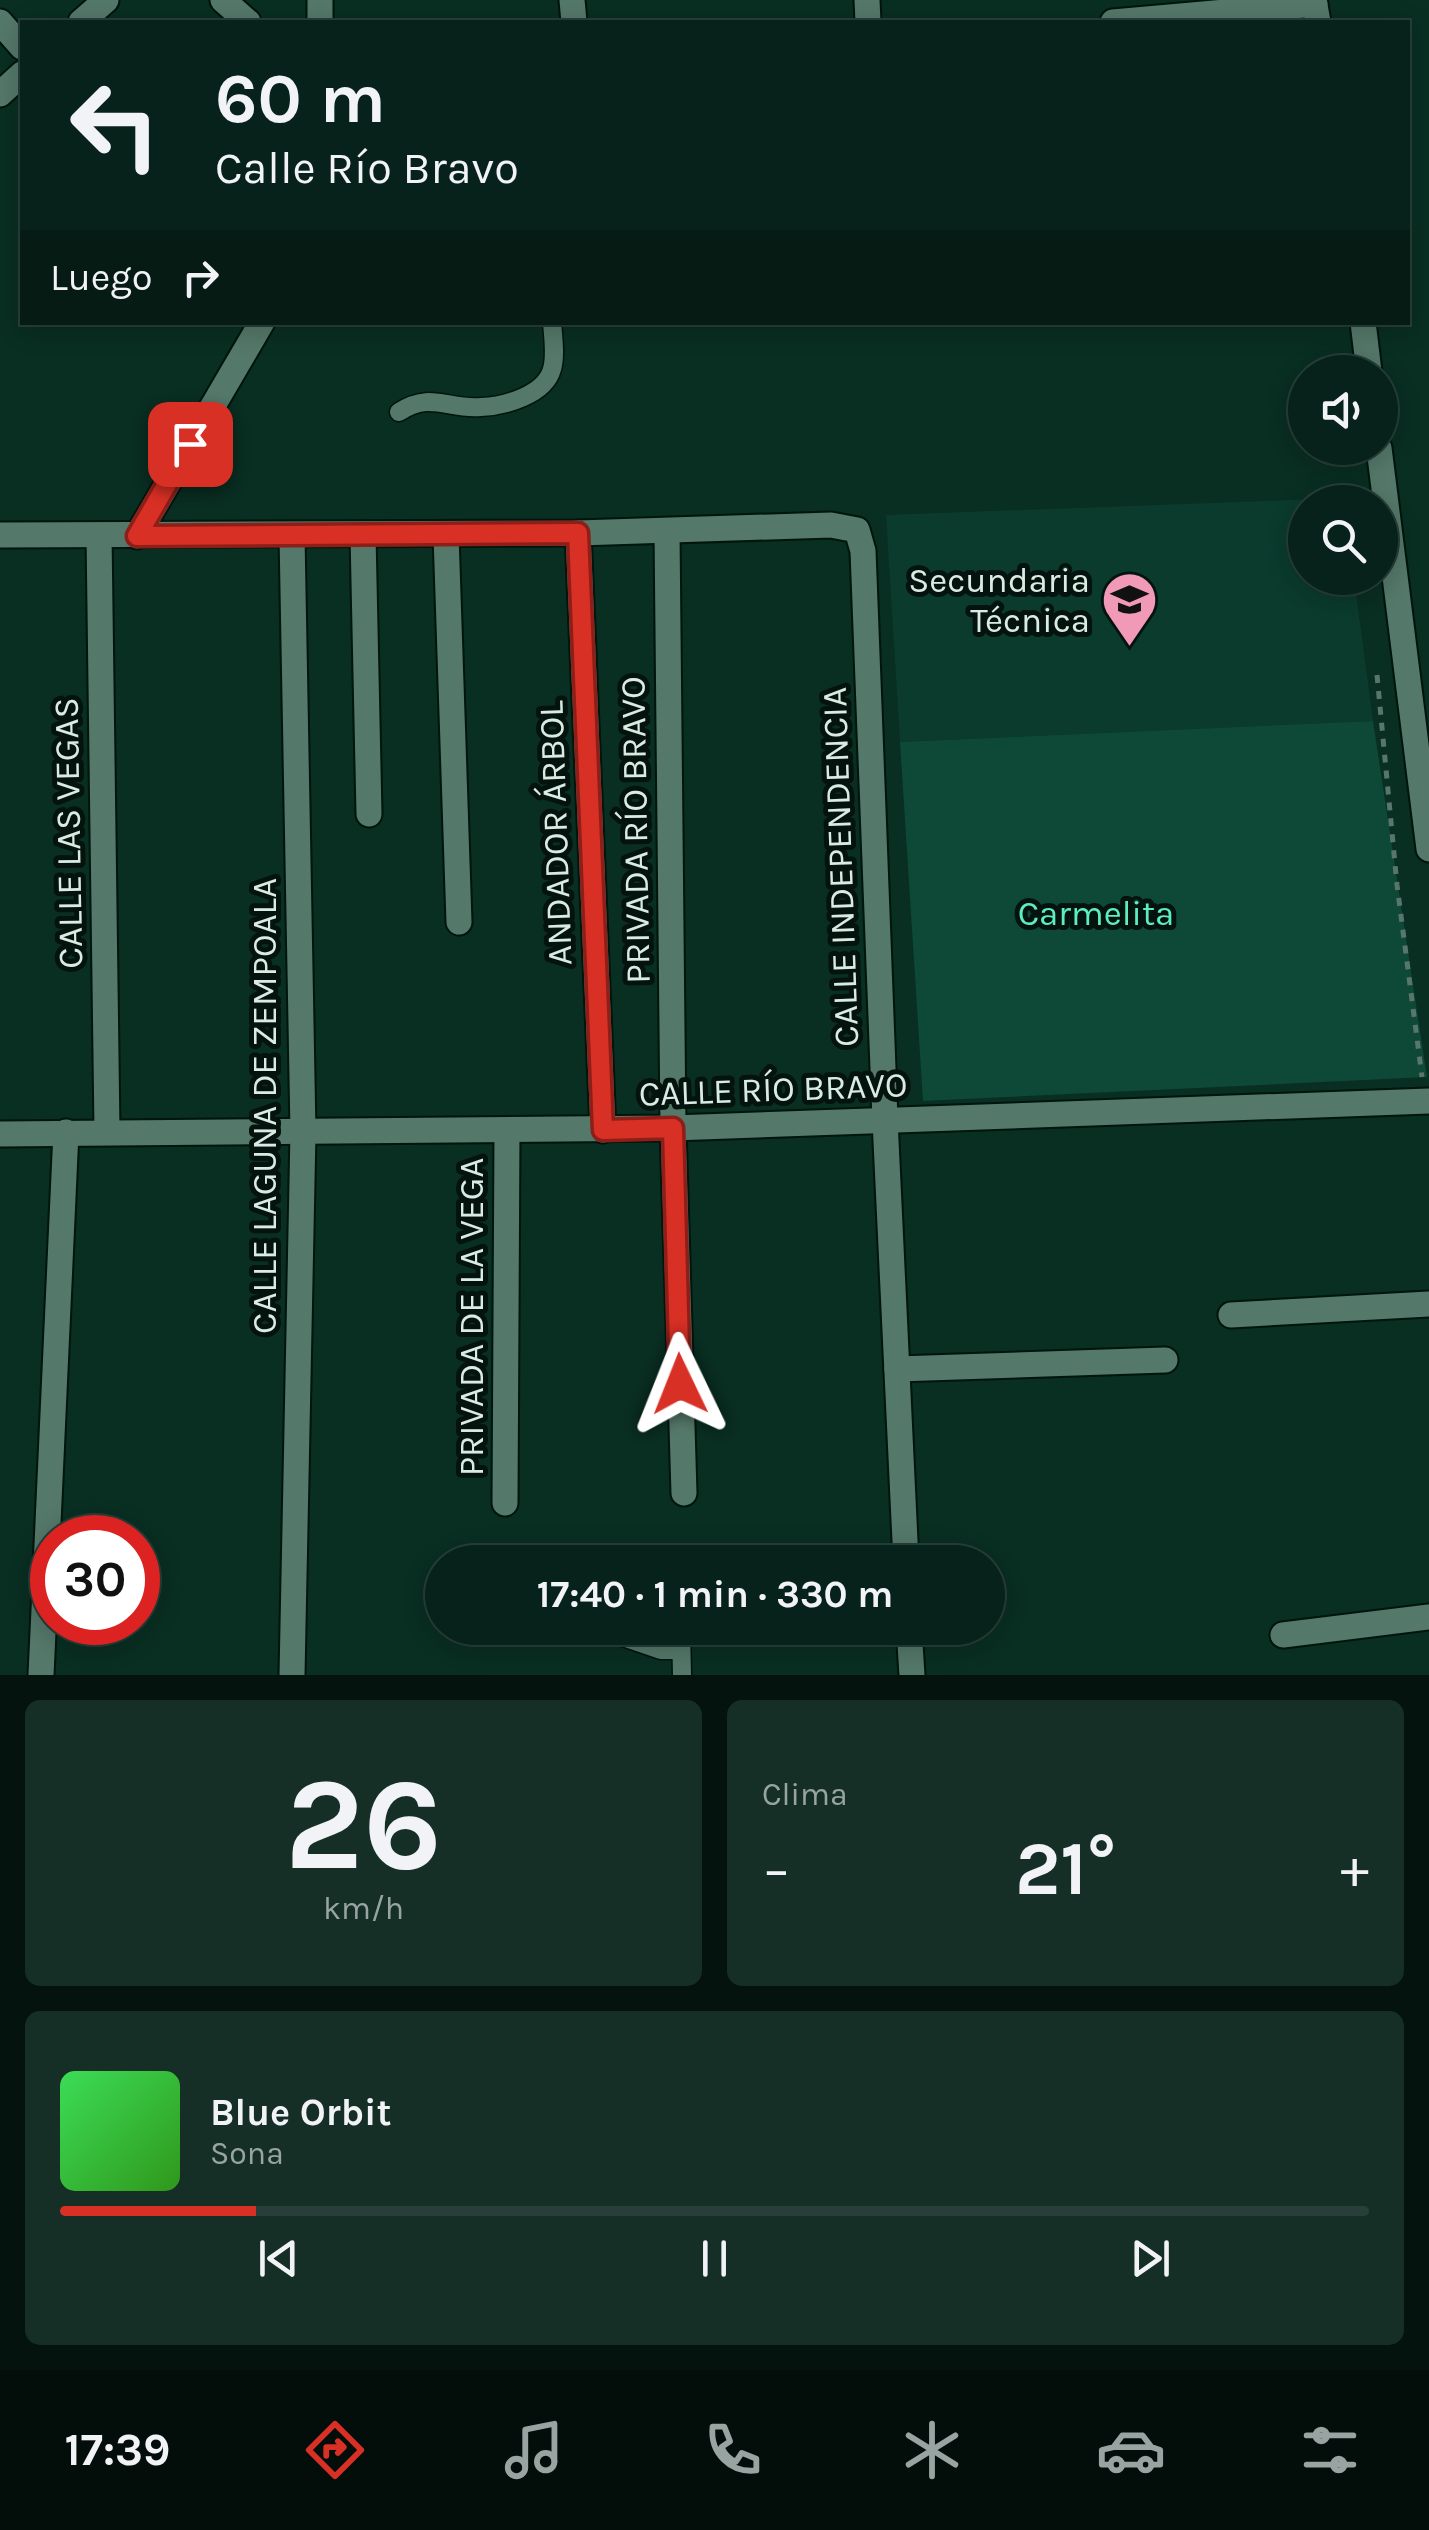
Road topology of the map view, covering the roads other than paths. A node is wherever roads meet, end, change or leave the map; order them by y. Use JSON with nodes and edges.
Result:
{"nodes":[{"id":1,"x":106,"y":0,"type":"edge"},
{"id":2,"x":223,"y":0,"type":"edge"},
{"id":3,"x":1315,"y":9,"type":"edge"},
{"id":4,"x":83,"y":20,"type":"edge"},
{"id":5,"x":246,"y":20,"type":"edge"},
{"id":6,"x":1144,"y":20,"type":"edge"},
{"id":7,"x":0,"y":22,"type":"edge"},
{"id":8,"x":20,"y":46,"type":"edge"},
{"id":9,"x":20,"y":76,"type":"edge"},
{"id":10,"x":0,"y":94,"type":"edge"},
{"id":11,"x":260,"y":325,"type":"edge"},
{"id":12,"x":552,"y":325,"type":"edge"},
{"id":13,"x":1363,"y":325,"type":"edge"},
{"id":14,"x":1368,"y":355,"type":"edge"},
{"id":15,"x":399,"y":412,"type":"dead end"},
{"id":16,"x":1383,"y":465,"type":"edge"},
{"id":17,"x":667,"y":530,"type":"junction"},
{"id":18,"x":578,"y":533,"type":"junction"},
{"id":19,"x":446,"y":534,"type":"junction"},
{"id":20,"x":0,"y":535,"type":"edge"},
{"id":21,"x":99,"y":535,"type":"junction"},
{"id":22,"x":363,"y":535,"type":"junction"},
{"id":23,"x":137,"y":536,"type":"junction"},
{"id":24,"x":292,"y":536,"type":"junction"},
{"id":25,"x":1421,"y":720,"type":"edge"},
{"id":26,"x":369,"y":814,"type":"dead end"},
{"id":27,"x":1429,"y":849,"type":"edge"},
{"id":28,"x":459,"y":922,"type":"dead end"},
{"id":29,"x":1427,"y":1101,"type":"edge"},
{"id":30,"x":885,"y":1120,"type":"junction"},
{"id":31,"x":673,"y":1128,"type":"junction"},
{"id":32,"x":108,"y":1130,"type":"junction"},
{"id":33,"x":603,"y":1130,"type":"junction"},
{"id":34,"x":66,"y":1132,"type":"junction"},
{"id":35,"x":303,"y":1132,"type":"junction"},
{"id":36,"x":507,"y":1132,"type":"junction"},
{"id":37,"x":0,"y":1134,"type":"edge"},
{"id":38,"x":1429,"y":1304,"type":"edge"},
{"id":39,"x":1231,"y":1315,"type":"dead end"},
{"id":40,"x":1166,"y":1360,"type":"dead end"},
{"id":41,"x":897,"y":1369,"type":"junction"},
{"id":42,"x":684,"y":1494,"type":"dead end"},
{"id":43,"x":505,"y":1503,"type":"dead end"},
{"id":44,"x":905,"y":1545,"type":"edge"},
{"id":45,"x":1429,"y":1618,"type":"edge"},
{"id":46,"x":1283,"y":1635,"type":"dead end"},
{"id":47,"x":646,"y":1645,"type":"edge"},
{"id":48,"x":681,"y":1645,"type":"edge"},
{"id":49,"x":911,"y":1645,"type":"edge"},
{"id":50,"x":681,"y":1650,"type":"junction"},
{"id":51,"x":42,"y":1675,"type":"edge"},
{"id":52,"x":292,"y":1675,"type":"edge"},
{"id":53,"x":682,"y":1675,"type":"edge"},
{"id":54,"x":912,"y":1675,"type":"edge"}],
"edges":[{"from":1,"to":4,"type":"street"},
{"from":2,"to":5,"type":"street"},
{"from":3,"to":6,"type":"street"},
{"from":7,"to":8,"type":"street"},
{"from":9,"to":10,"type":"street"},
{"from":11,"to":23,"type":"street"},
{"from":12,"to":15,"type":"lane"},
{"from":13,"to":14,"type":"street"},
{"from":16,"to":25,"type":"street"},
{"from":17,"to":18,"type":"street"},
{"from":17,"to":30,"type":"street","name":"CALLE INDEPENDENCIA"},
{"from":17,"to":31,"type":"street","name":"PRIVADA RÍO BRAVO"},
{"from":18,"to":19,"type":"street"},
{"from":18,"to":33,"type":"street","name":"ANDADOR ÁRBOL"},
{"from":19,"to":22,"type":"street"},
{"from":19,"to":28,"type":"street"},
{"from":20,"to":21,"type":"street"},
{"from":21,"to":23,"type":"street"},
{"from":21,"to":32,"type":"street","name":"CALLE LAS VEGAS"},
{"from":22,"to":24,"type":"street"},
{"from":22,"to":26,"type":"street"},
{"from":23,"to":24,"type":"street"},
{"from":24,"to":35,"type":"street","name":"CALLE LAGUNA DE ZEMPOALA"},
{"from":25,"to":27,"type":"street"},
{"from":29,"to":30,"type":"street","name":"CALLE RÍO BRAVO"},
{"from":30,"to":31,"type":"street","name":"CALLE RÍO BRAVO"},
{"from":30,"to":41,"type":"street","name":"CALLE INDEPENDENCIA"},
{"from":31,"to":33,"type":"street","name":"CALLE RÍO BRAVO"},
{"from":31,"to":42,"type":"street","name":"PRIVADA RÍO BRAVO"},
{"from":32,"to":34,"type":"street","name":"CALLE RÍO BRAVO"},
{"from":32,"to":35,"type":"street","name":"CALLE RÍO BRAVO"},
{"from":33,"to":36,"type":"street","name":"CALLE RÍO BRAVO"},
{"from":34,"to":37,"type":"street","name":"CALLE RÍO BRAVO"},
{"from":34,"to":51,"type":"street"},
{"from":35,"to":36,"type":"street","name":"CALLE RÍO BRAVO"},
{"from":35,"to":52,"type":"street","name":"CALLE LAGUNA DE ZEMPOALA"},
{"from":36,"to":43,"type":"street","name":"PRIVADA DE LA VEGA"},
{"from":38,"to":39,"type":"street"},
{"from":40,"to":41,"type":"street"},
{"from":41,"to":44,"type":"street","name":"CALLE INDEPENDENCIA"},
{"from":45,"to":46,"type":"street"},
{"from":47,"to":50,"type":"lane"},
{"from":48,"to":50,"type":"lane"},
{"from":49,"to":54,"type":"street"},
{"from":50,"to":53,"type":"lane"}]}
